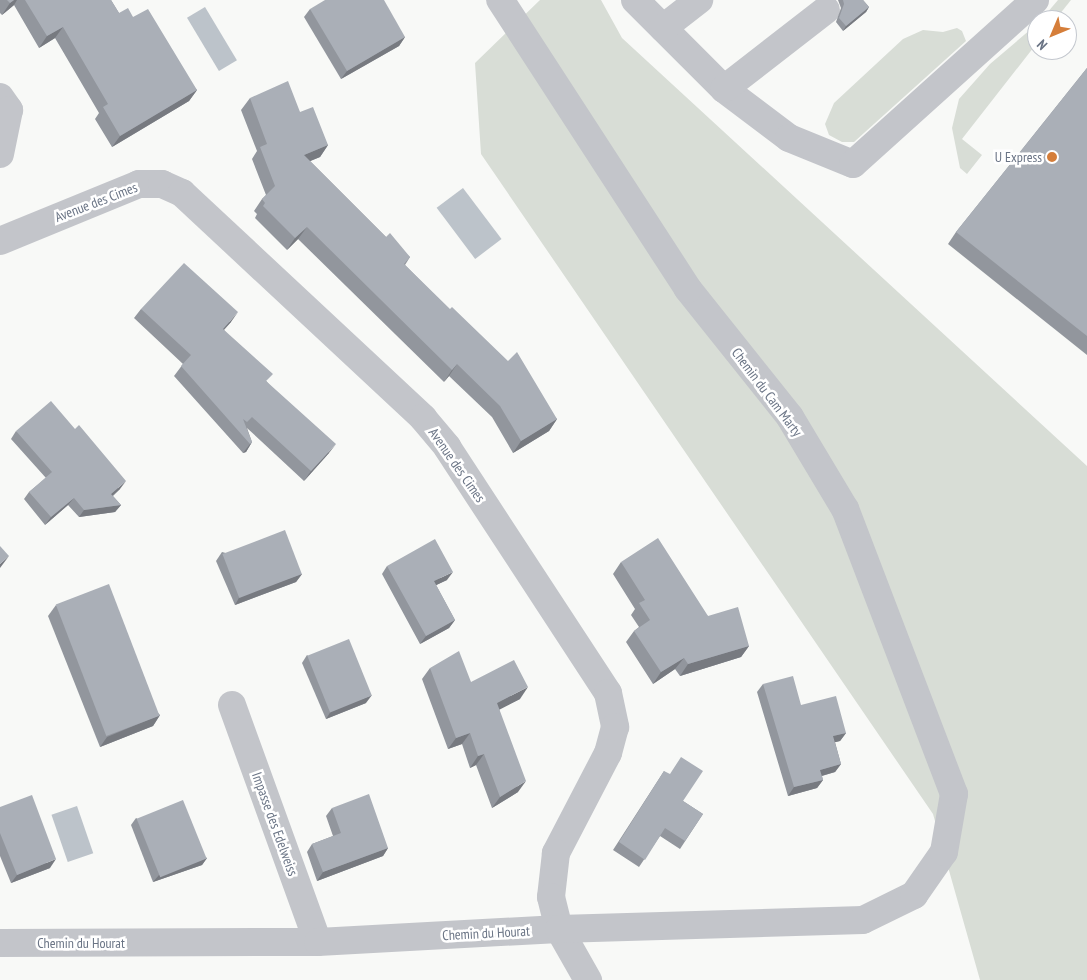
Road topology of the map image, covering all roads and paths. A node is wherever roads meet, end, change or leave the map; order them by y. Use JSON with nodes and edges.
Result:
{"nodes":[{"id":1,"x":500,"y":0,"type":"edge"},
{"id":2,"x":635,"y":0,"type":"edge"},
{"id":3,"x":699,"y":0,"type":"edge"},
{"id":4,"x":1035,"y":0,"type":"edge"},
{"id":5,"x":826,"y":10,"type":"dead end"},
{"id":6,"x":663,"y":28,"type":"junction"},
{"id":7,"x":724,"y":89,"type":"junction"},
{"id":8,"x":0,"y":96,"type":"edge"},
{"id":9,"x":0,"y":154,"type":"edge"},
{"id":10,"x":0,"y":241,"type":"edge"},
{"id":11,"x":232,"y":705,"type":"dead end"},
{"id":12,"x":944,"y":852,"type":"joint"},
{"id":13,"x":559,"y":929,"type":"junction"},
{"id":14,"x":318,"y":942,"type":"junction"},
{"id":15,"x":0,"y":943,"type":"edge"},
{"id":16,"x":588,"y":980,"type":"edge"}],
"edges":[{"from":1,"to":12,"type":"street","name":"Chemin du Cam Marty"},
{"from":2,"to":6,"type":"street"},
{"from":3,"to":6,"type":"street"},
{"from":4,"to":7,"type":"street"},
{"from":5,"to":7,"type":"street"},
{"from":6,"to":7,"type":"street"},
{"from":8,"to":9,"type":"street"},
{"from":10,"to":13,"type":"street","name":"Avenue des Cimes"},
{"from":11,"to":14,"type":"street","name":"Impasse des Edelweiss"},
{"from":12,"to":13,"type":"street","name":"Chemin du Hourat"},
{"from":13,"to":14,"type":"street","name":"Chemin du Hourat"},
{"from":13,"to":16,"type":"street","name":"Avenue des Cimes"},
{"from":14,"to":15,"type":"street","name":"Chemin du Hourat"}]}
